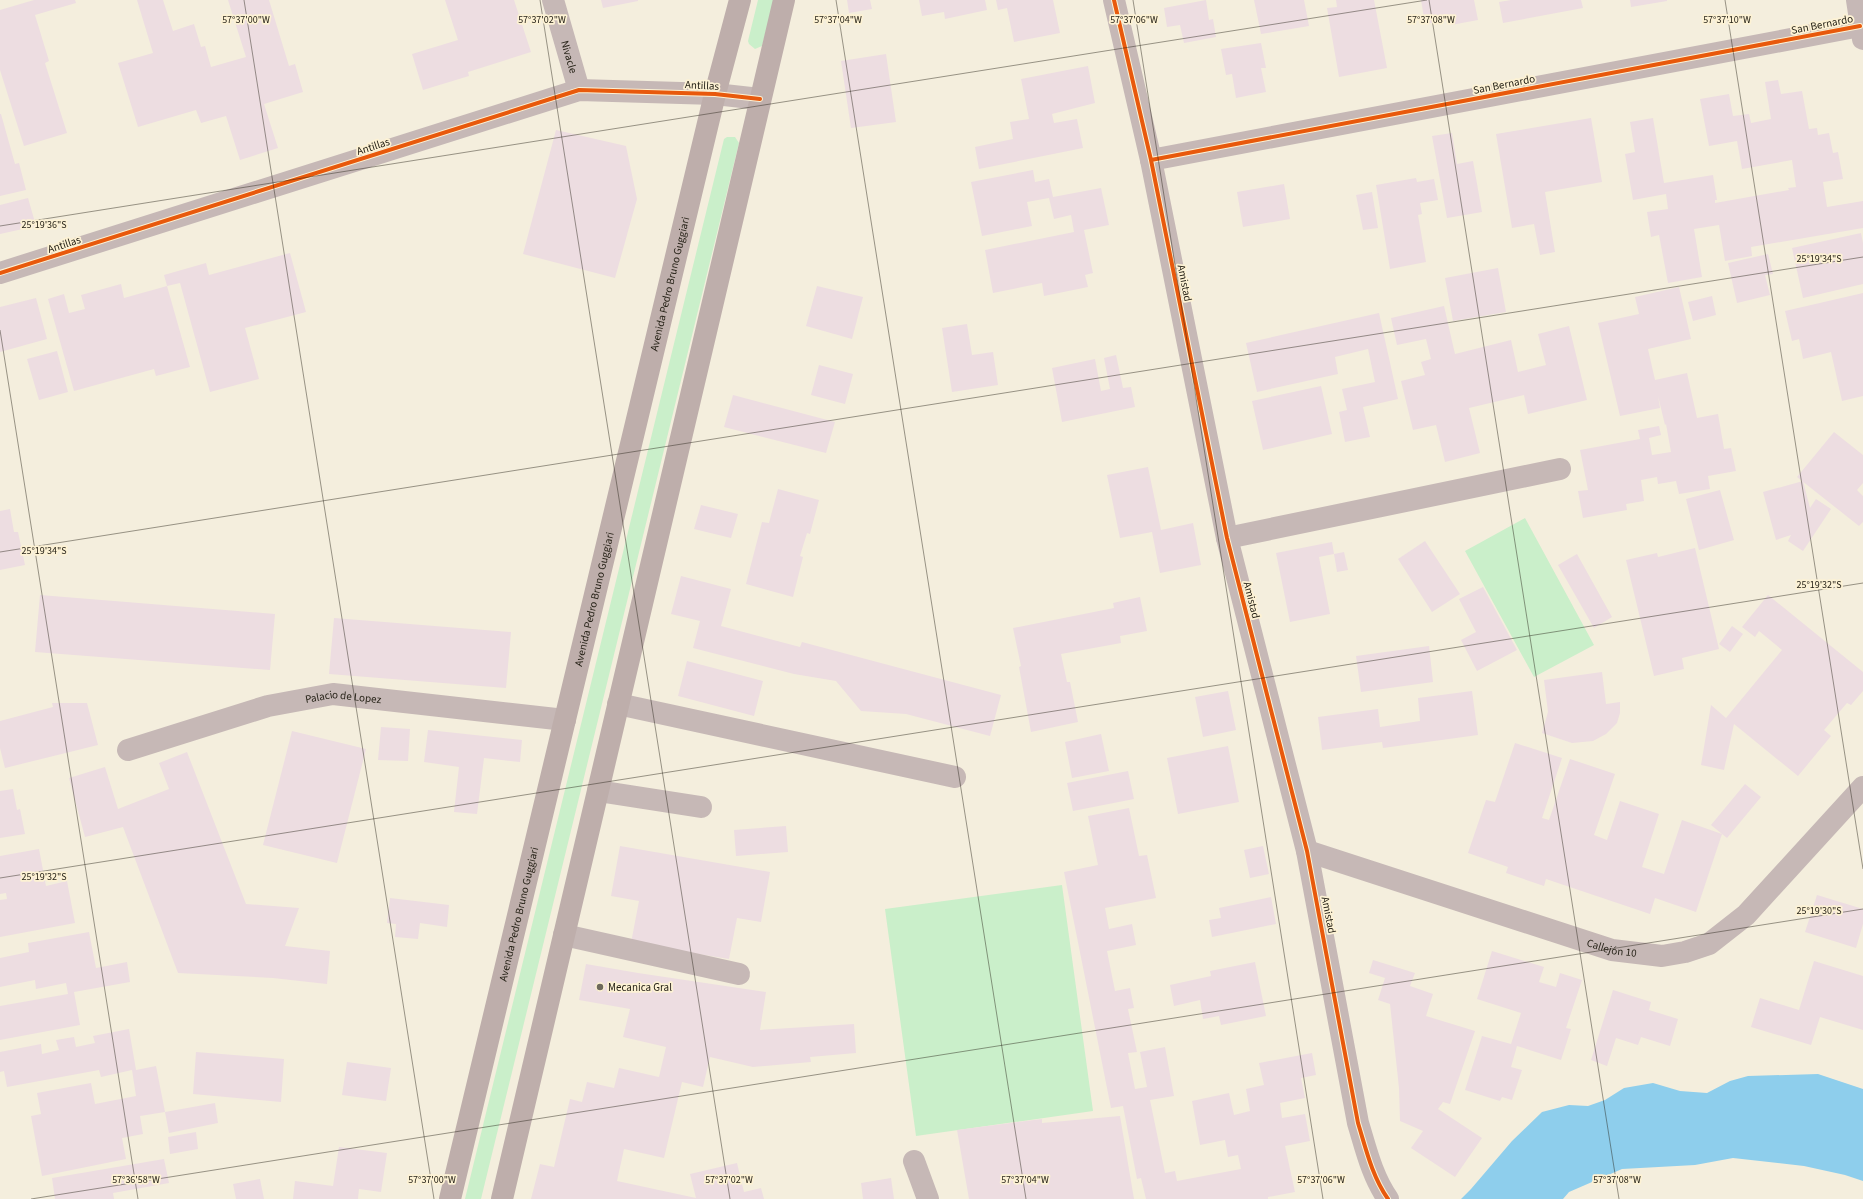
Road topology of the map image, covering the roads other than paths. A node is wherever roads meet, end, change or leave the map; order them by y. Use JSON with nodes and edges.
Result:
{"nodes":[{"id":1,"x":552,"y":0,"type":"edge"},
{"id":2,"x":740,"y":0,"type":"edge"},
{"id":3,"x":784,"y":0,"type":"edge"},
{"id":4,"x":1114,"y":0,"type":"edge"},
{"id":5,"x":1857,"y":0,"type":"edge"},
{"id":6,"x":1862,"y":32,"type":"edge"},
{"id":7,"x":579,"y":90,"type":"junction"},
{"id":8,"x":716,"y":94,"type":"junction"},
{"id":9,"x":760,"y":99,"type":"junction"},
{"id":10,"x":1150,"y":160,"type":"junction"},
{"id":11,"x":0,"y":274,"type":"edge"},
{"id":12,"x":1560,"y":469,"type":"dead end"},
{"id":13,"x":1227,"y":538,"type":"junction"},
{"id":14,"x":618,"y":704,"type":"junction"},
{"id":15,"x":564,"y":720,"type":"junction"},
{"id":16,"x":128,"y":750,"type":"dead end"},
{"id":17,"x":955,"y":777,"type":"dead end"},
{"id":18,"x":1863,"y":787,"type":"edge"},
{"id":19,"x":598,"y":791,"type":"junction"},
{"id":20,"x":701,"y":807,"type":"dead end"},
{"id":21,"x":1307,"y":851,"type":"junction"},
{"id":22,"x":564,"y":935,"type":"junction"},
{"id":23,"x":739,"y":974,"type":"dead end"},
{"id":24,"x":914,"y":1161,"type":"dead end"},
{"id":25,"x":450,"y":1199,"type":"edge"},
{"id":26,"x":502,"y":1199,"type":"edge"},
{"id":27,"x":928,"y":1199,"type":"edge"},
{"id":28,"x":1388,"y":1199,"type":"edge"}],
"edges":[{"from":1,"to":7,"type":"street","name":"Nivacle"},
{"from":2,"to":8,"type":"main road","name":"Avenida Pedro Bruno Guggiari"},
{"from":3,"to":9,"type":"main road"},
{"from":4,"to":10,"type":"street","name":"Amistad"},
{"from":5,"to":6,"type":"street"},
{"from":6,"to":10,"type":"street","name":"San Bernardo"},
{"from":7,"to":8,"type":"street","name":"Antillas"},
{"from":7,"to":11,"type":"street","name":"Antillas"},
{"from":8,"to":9,"type":"street","name":"Antillas"},
{"from":8,"to":15,"type":"main road","name":"Avenida Pedro Bruno Guggiari"},
{"from":9,"to":14,"type":"main road"},
{"from":10,"to":13,"type":"street","name":"Amistad"},
{"from":12,"to":13,"type":"street"},
{"from":13,"to":21,"type":"street","name":"Amistad"},
{"from":14,"to":17,"type":"street"},
{"from":14,"to":19,"type":"main road"},
{"from":15,"to":16,"type":"street","name":"Palacio de Lopez"},
{"from":15,"to":25,"type":"main road","name":"Avenida Pedro Bruno Guggiari"},
{"from":18,"to":21,"type":"street","name":"Callejón 10"},
{"from":19,"to":20,"type":"street"},
{"from":19,"to":22,"type":"main road"},
{"from":21,"to":28,"type":"street","name":"Amistad"},
{"from":22,"to":23,"type":"street"},
{"from":22,"to":26,"type":"main road"},
{"from":24,"to":27,"type":"street"}]}
